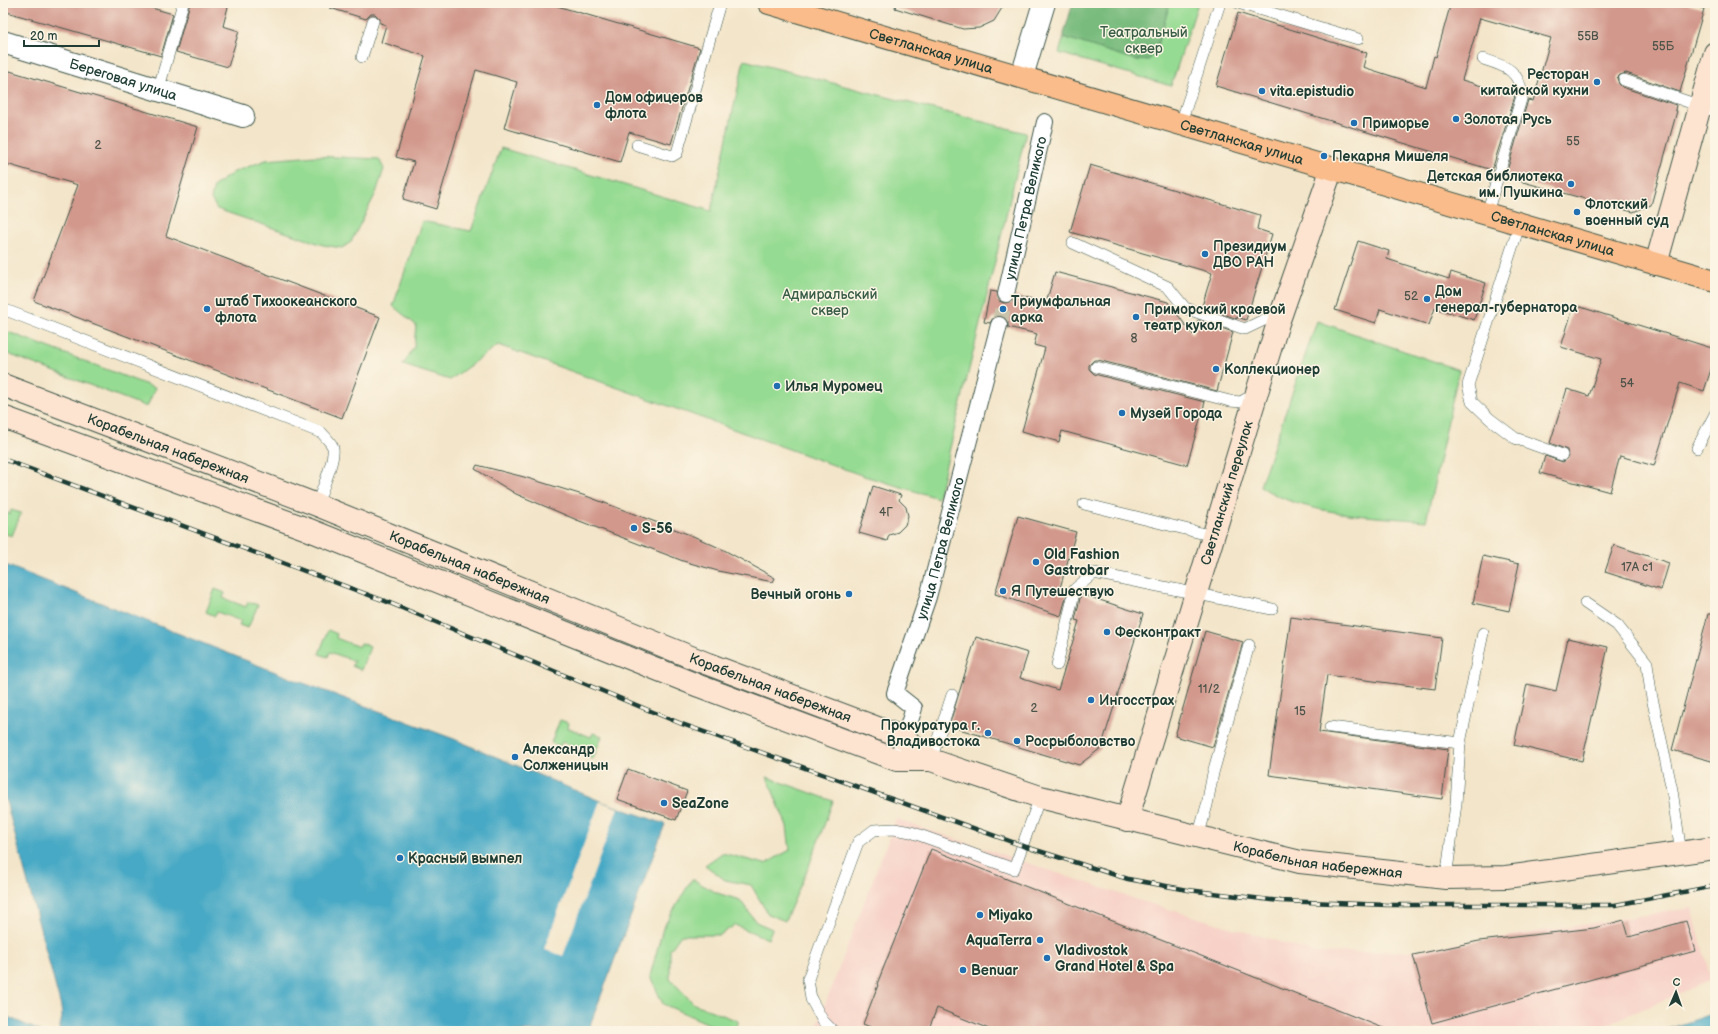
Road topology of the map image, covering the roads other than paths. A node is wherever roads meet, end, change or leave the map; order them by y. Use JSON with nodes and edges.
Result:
{"nodes":[{"id":1,"x":183,"y":3,"type":"edge"},
{"id":2,"x":720,"y":3,"type":"edge"},
{"id":3,"x":769,"y":3,"type":"edge"},
{"id":4,"x":1044,"y":3,"type":"edge"},
{"id":5,"x":1220,"y":3,"type":"edge"},
{"id":6,"x":1238,"y":3,"type":"edge"},
{"id":7,"x":373,"y":21,"type":"dead end"},
{"id":8,"x":1358,"y":39,"type":"dead end"},
{"id":9,"x":3,"y":42,"type":"edge"},
{"id":10,"x":1715,"y":53,"type":"edge"},
{"id":11,"x":362,"y":57,"type":"dead end"},
{"id":12,"x":1483,"y":59,"type":"dead end"},
{"id":13,"x":1022,"y":76,"type":"junction"},
{"id":14,"x":1624,"y":80,"type":"dead end"},
{"id":15,"x":158,"y":90,"type":"junction"},
{"id":16,"x":1708,"y":108,"type":"edge"},
{"id":17,"x":243,"y":116,"type":"dead end"},
{"id":18,"x":1045,"y":122,"type":"dead end"},
{"id":19,"x":1181,"y":123,"type":"junction"},
{"id":20,"x":638,"y":145,"type":"dead end"},
{"id":21,"x":1332,"y":168,"type":"junction"},
{"id":22,"x":1487,"y":213,"type":"junction"},
{"id":23,"x":1520,"y":223,"type":"junction"},
{"id":24,"x":1073,"y":243,"type":"dead end"},
{"id":25,"x":1656,"y":264,"type":"junction"},
{"id":26,"x":1715,"y":281,"type":"edge"},
{"id":27,"x":1006,"y":294,"type":"tunnel mouth"},
{"id":28,"x":3,"y":310,"type":"edge"},
{"id":29,"x":1278,"y":323,"type":"junction"},
{"id":30,"x":999,"y":325,"type":"tunnel mouth"},
{"id":31,"x":1096,"y":367,"type":"dead end"},
{"id":32,"x":3,"y":385,"type":"edge"},
{"id":33,"x":1257,"y":392,"type":"junction"},
{"id":34,"x":1715,"y":414,"type":"edge"},
{"id":35,"x":3,"y":417,"type":"edge"},
{"id":36,"x":1697,"y":448,"type":"dead end"},
{"id":37,"x":1562,"y":455,"type":"dead end"},
{"id":38,"x":1084,"y":504,"type":"dead end"},
{"id":39,"x":316,"y":505,"type":"junction"},
{"id":40,"x":1213,"y":536,"type":"junction"},
{"id":41,"x":1196,"y":593,"type":"junction"},
{"id":42,"x":1585,"y":603,"type":"dead end"},
{"id":43,"x":1272,"y":609,"type":"dead end"},
{"id":44,"x":1483,"y":633,"type":"dead end"},
{"id":45,"x":1248,"y":645,"type":"dead end"},
{"id":46,"x":1056,"y":665,"type":"dead end"},
{"id":47,"x":952,"y":695,"type":"dead end"},
{"id":48,"x":1330,"y":726,"type":"dead end"},
{"id":49,"x":904,"y":738,"type":"junction"},
{"id":50,"x":1460,"y":743,"type":"junction"},
{"id":51,"x":897,"y":760,"type":"junction"},
{"id":52,"x":930,"y":760,"type":"junction"},
{"id":53,"x":1040,"y":797,"type":"junction"},
{"id":54,"x":1127,"y":820,"type":"junction"},
{"id":55,"x":1198,"y":837,"type":"junction"},
{"id":56,"x":1715,"y":848,"type":"edge"},
{"id":57,"x":1680,"y":853,"type":"junction"},
{"id":58,"x":1446,"y":878,"type":"junction"},
{"id":59,"x":833,"y":1031,"type":"edge"}],
"edges":[{"from":1,"to":15,"type":"lane"},
{"from":2,"to":20,"type":"lane"},
{"from":3,"to":13,"type":"main road","name":"Светланская улица"},
{"from":4,"to":13,"type":"street"},
{"from":5,"to":19,"type":"lane"},
{"from":6,"to":8,"type":"lane"},
{"from":7,"to":11,"type":"lane"},
{"from":9,"to":15,"type":"street","name":"Береговая улица"},
{"from":10,"to":16,"type":"main road"},
{"from":12,"to":22,"type":"lane"},
{"from":13,"to":19,"type":"main road","name":"Светланская улица"},
{"from":14,"to":16,"type":"lane"},
{"from":15,"to":17,"type":"street","name":"Береговая улица"},
{"from":16,"to":25,"type":"main road"},
{"from":18,"to":27,"type":"street","name":"улица Петра Великого"},
{"from":19,"to":21,"type":"main road","name":"Светланская улица"},
{"from":21,"to":22,"type":"main road","name":"Светланская улица"},
{"from":21,"to":29,"type":"main road","name":"Светланский переулок"},
{"from":22,"to":23,"type":"main road","name":"Светланская улица"},
{"from":23,"to":25,"type":"main road","name":"Светланская улица"},
{"from":23,"to":37,"type":"lane"},
{"from":24,"to":29,"type":"lane"},
{"from":25,"to":26,"type":"main road","name":"Светланская улица"},
{"from":28,"to":39,"type":"lane"},
{"from":29,"to":33,"type":"main road","name":"Светланский переулок"},
{"from":30,"to":49,"type":"street","name":"улица Петра Великого"},
{"from":31,"to":33,"type":"lane"},
{"from":32,"to":39,"type":"main road","name":"Корабельная набережная"},
{"from":33,"to":40,"type":"main road","name":"Светланский переулок"},
{"from":34,"to":36,"type":"lane"},
{"from":35,"to":51,"type":"main road","name":"Корабельная набережная"},
{"from":38,"to":40,"type":"lane"},
{"from":39,"to":49,"type":"main road","name":"Корабельная набережная"},
{"from":40,"to":41,"type":"main road","name":"Светланский переулок"},
{"from":41,"to":43,"type":"lane"},
{"from":41,"to":46,"type":"lane"},
{"from":41,"to":54,"type":"main road","name":"Светланский переулок"},
{"from":42,"to":57,"type":"lane"},
{"from":44,"to":50,"type":"lane"},
{"from":45,"to":55,"type":"lane"},
{"from":47,"to":52,"type":"lane"},
{"from":48,"to":50,"type":"lane"},
{"from":49,"to":51,"type":"street","name":"улица Петра Великого"},
{"from":49,"to":52,"type":"main road","name":"Корабельная набережная"},
{"from":50,"to":58,"type":"lane"},
{"from":51,"to":52,"type":"main road","name":"Корабельная набережная"},
{"from":52,"to":53,"type":"main road","name":"Корабельная набережная"},
{"from":53,"to":54,"type":"main road","name":"Корабельная набережная"},
{"from":53,"to":59,"type":"lane"},
{"from":54,"to":55,"type":"main road","name":"Корабельная набережная"},
{"from":55,"to":58,"type":"main road","name":"Корабельная набережная"},
{"from":56,"to":57,"type":"main road","name":"Корабельная набережная"},
{"from":57,"to":58,"type":"main road","name":"Корабельная набережная"}]}
